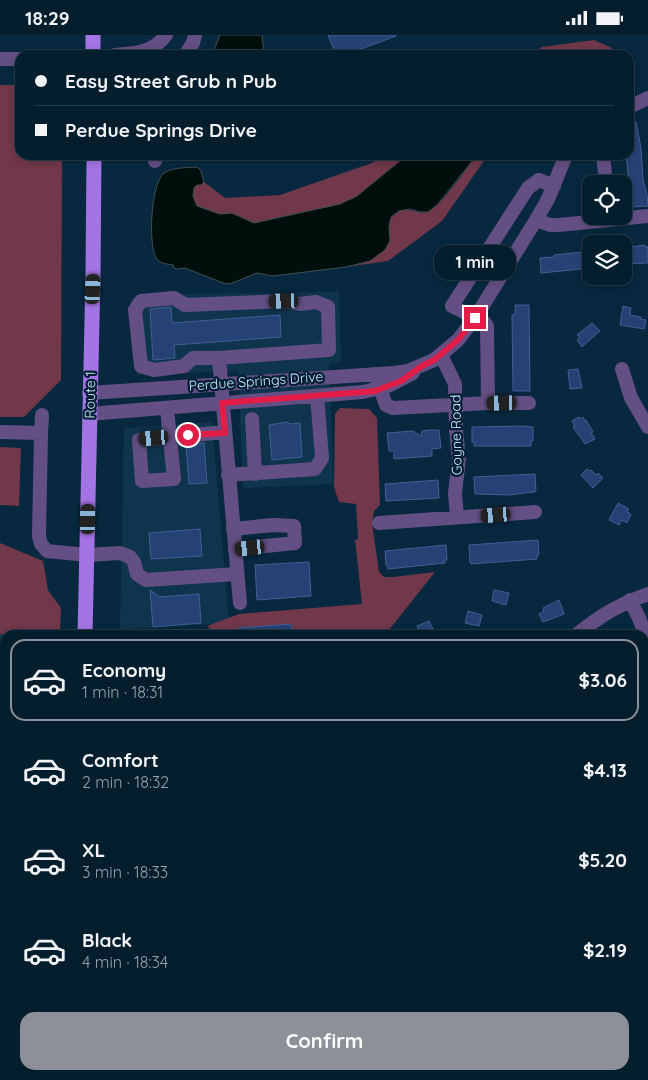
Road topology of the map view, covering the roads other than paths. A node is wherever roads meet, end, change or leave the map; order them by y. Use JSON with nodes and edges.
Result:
{"nodes":[{"id":1,"x":93,"y":35,"type":"edge"},
{"id":2,"x":166,"y":35,"type":"edge"},
{"id":3,"x":195,"y":35,"type":"edge"},
{"id":4,"x":93,"y":50,"type":"edge"},
{"id":5,"x":148,"y":50,"type":"edge"},
{"id":6,"x":188,"y":50,"type":"edge"},
{"id":7,"x":0,"y":59,"type":"edge"},
{"id":8,"x":15,"y":59,"type":"edge"},
{"id":9,"x":648,"y":98,"type":"edge"},
{"id":10,"x":634,"y":105,"type":"edge"},
{"id":11,"x":94,"y":160,"type":"edge"},
{"id":12,"x":564,"y":160,"type":"edge"},
{"id":13,"x":604,"y":160,"type":"edge"},
{"id":14,"x":605,"y":175,"type":"edge"},
{"id":15,"x":554,"y":186,"type":"junction"},
{"id":16,"x":648,"y":216,"type":"edge"},
{"id":17,"x":632,"y":217,"type":"edge"},
{"id":18,"x":536,"y":220,"type":"junction"},
{"id":19,"x":582,"y":222,"type":"edge"},
{"id":20,"x":475,"y":318,"type":"junction"},
{"id":21,"x":440,"y":355,"type":"junction"},
{"id":22,"x":219,"y":359,"type":"junction"},
{"id":23,"x":422,"y":366,"type":"junction"},
{"id":24,"x":622,"y":369,"type":"dead end"},
{"id":25,"x":375,"y":374,"type":"junction"},
{"id":26,"x":221,"y":383,"type":"junction"},
{"id":27,"x":380,"y":389,"type":"junction"},
{"id":28,"x":90,"y":393,"type":"junction"},
{"id":29,"x":317,"y":396,"type":"junction"},
{"id":30,"x":222,"y":403,"type":"junction"},
{"id":31,"x":488,"y":403,"type":"junction"},
{"id":32,"x":530,"y":403,"type":"dead end"},
{"id":33,"x":455,"y":405,"type":"junction"},
{"id":34,"x":167,"y":407,"type":"junction"},
{"id":35,"x":89,"y":414,"type":"junction"},
{"id":36,"x":42,"y":415,"type":"dead end"},
{"id":37,"x":252,"y":419,"type":"dead end"},
{"id":38,"x":648,"y":427,"type":"edge"},
{"id":39,"x":0,"y":431,"type":"edge"},
{"id":40,"x":41,"y":433,"type":"junction"},
{"id":41,"x":225,"y":433,"type":"junction"},
{"id":42,"x":255,"y":473,"type":"junction"},
{"id":43,"x":228,"y":475,"type":"junction"},
{"id":44,"x":535,"y":512,"type":"dead end"},
{"id":45,"x":457,"y":517,"type":"junction"},
{"id":46,"x":379,"y":523,"type":"dead end"},
{"id":47,"x":233,"y":529,"type":"junction"},
{"id":48,"x":235,"y":549,"type":"junction"},
{"id":49,"x":87,"y":555,"type":"junction"},
{"id":50,"x":237,"y":574,"type":"junction"},
{"id":51,"x":648,"y":594,"type":"edge"},
{"id":52,"x":630,"y":600,"type":"junction"},
{"id":53,"x":240,"y":603,"type":"dead end"},
{"id":54,"x":85,"y":630,"type":"edge"},
{"id":55,"x":582,"y":630,"type":"edge"},
{"id":56,"x":644,"y":630,"type":"edge"}],
"edges":[{"from":1,"to":4,"type":"main road"},
{"from":2,"to":5,"type":"street"},
{"from":3,"to":6,"type":"street"},
{"from":7,"to":8,"type":"street"},
{"from":9,"to":10,"type":"street"},
{"from":11,"to":28,"type":"main road","name":"Route 1"},
{"from":12,"to":15,"type":"street","name":"Perdue Springs Drive"},
{"from":13,"to":14,"type":"street"},
{"from":15,"to":18,"type":"street","name":"Perdue Springs Drive"},
{"from":15,"to":20,"type":"street"},
{"from":16,"to":17,"type":"street"},
{"from":18,"to":19,"type":"street"},
{"from":18,"to":20,"type":"street","name":"Perdue Springs Drive"},
{"from":20,"to":21,"type":"street","name":"Perdue Springs Drive"},
{"from":20,"to":31,"type":"street"},
{"from":21,"to":23,"type":"street","name":"Perdue Springs Drive"},
{"from":21,"to":33,"type":"street","name":"Goyne Road"},
{"from":22,"to":22,"type":"street"},
{"from":22,"to":26,"type":"street"},
{"from":23,"to":25,"type":"street","name":"Perdue Springs Drive"},
{"from":23,"to":27,"type":"street","name":"Perdue Springs Drive"},
{"from":24,"to":38,"type":"street"},
{"from":25,"to":26,"type":"street","name":"Perdue Springs Drive"},
{"from":25,"to":27,"type":"street"},
{"from":26,"to":28,"type":"street","name":"Perdue Springs Drive"},
{"from":26,"to":30,"type":"street"},
{"from":27,"to":29,"type":"street","name":"Perdue Springs Drive"},
{"from":27,"to":33,"type":"street"},
{"from":28,"to":35,"type":"main road","name":"Route 1"},
{"from":29,"to":30,"type":"street","name":"Perdue Springs Drive"},
{"from":29,"to":42,"type":"street"},
{"from":30,"to":34,"type":"street","name":"Perdue Springs Drive"},
{"from":30,"to":41,"type":"street"},
{"from":31,"to":32,"type":"street"},
{"from":31,"to":33,"type":"street"},
{"from":33,"to":45,"type":"street","name":"Goyne Road"},
{"from":34,"to":35,"type":"street","name":"Perdue Springs Drive"},
{"from":34,"to":41,"type":"street"},
{"from":35,"to":49,"type":"main road","name":"Route 1"},
{"from":36,"to":40,"type":"street"},
{"from":37,"to":42,"type":"street"},
{"from":39,"to":40,"type":"street"},
{"from":40,"to":49,"type":"street"},
{"from":41,"to":43,"type":"street"},
{"from":42,"to":43,"type":"street"},
{"from":43,"to":47,"type":"street"},
{"from":44,"to":45,"type":"street"},
{"from":45,"to":46,"type":"street"},
{"from":47,"to":48,"type":"street"},
{"from":47,"to":48,"type":"street"},
{"from":48,"to":50,"type":"street"},
{"from":49,"to":50,"type":"street"},
{"from":49,"to":54,"type":"main road","name":"Route 1"},
{"from":50,"to":53,"type":"street"},
{"from":51,"to":52,"type":"street"},
{"from":52,"to":55,"type":"street"},
{"from":52,"to":56,"type":"street"}]}
